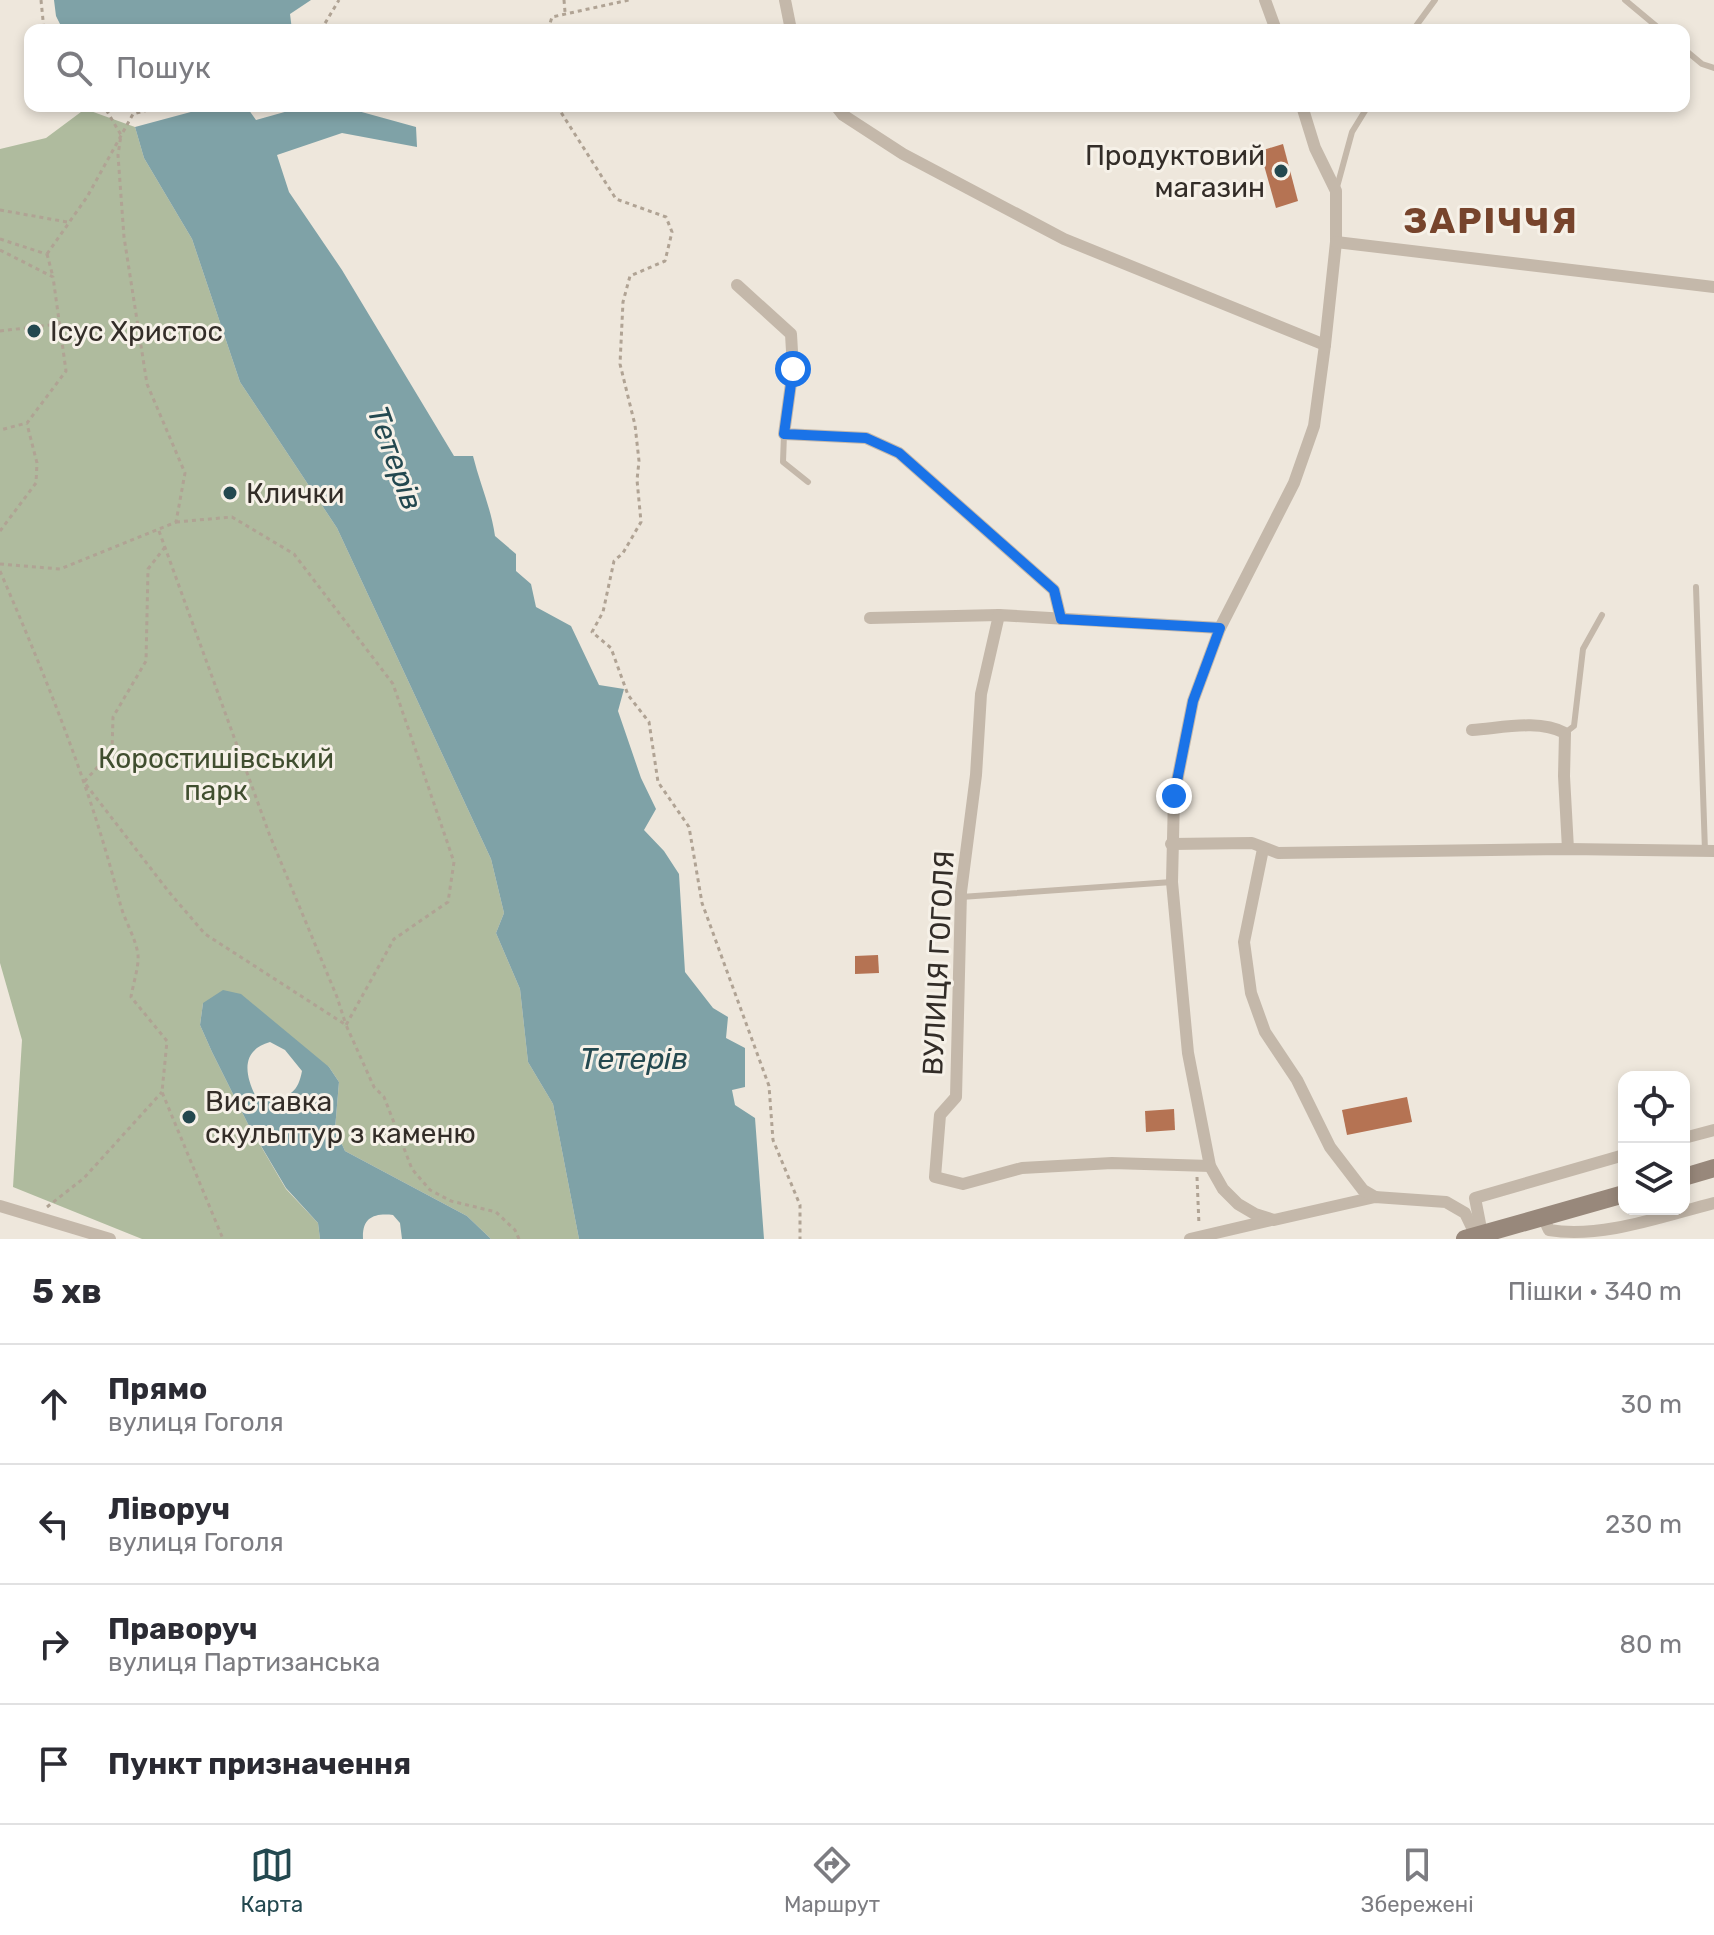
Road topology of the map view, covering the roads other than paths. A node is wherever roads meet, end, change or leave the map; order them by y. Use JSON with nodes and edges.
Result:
{"nodes":[{"id":1,"x":785,"y":0,"type":"edge"},
{"id":2,"x":1265,"y":0,"type":"edge"},
{"id":3,"x":1435,"y":0,"type":"edge"},
{"id":4,"x":1625,"y":0,"type":"edge"},
{"id":5,"x":790,"y":24,"type":"edge"},
{"id":6,"x":1274,"y":24,"type":"edge"},
{"id":7,"x":1417,"y":24,"type":"edge"},
{"id":8,"x":1654,"y":24,"type":"edge"},
{"id":9,"x":1690,"y":54,"type":"edge"},
{"id":10,"x":1714,"y":68,"type":"edge"},
{"id":11,"x":841,"y":112,"type":"edge"},
{"id":12,"x":1304,"y":112,"type":"edge"},
{"id":13,"x":1364,"y":112,"type":"edge"},
{"id":14,"x":1336,"y":191,"type":"junction"},
{"id":15,"x":1336,"y":242,"type":"junction"},
{"id":16,"x":737,"y":285,"type":"dead end"},
{"id":17,"x":1714,"y":287,"type":"edge"},
{"id":18,"x":1325,"y":345,"type":"junction"},
{"id":19,"x":784,"y":434,"type":"junction"},
{"id":20,"x":808,"y":482,"type":"dead end"},
{"id":21,"x":1696,"y":587,"type":"dead end"},
{"id":22,"x":999,"y":615,"type":"junction"},
{"id":23,"x":1602,"y":615,"type":"dead end"},
{"id":24,"x":870,"y":618,"type":"dead end"},
{"id":25,"x":1061,"y":619,"type":"junction"},
{"id":26,"x":1220,"y":628,"type":"junction"},
{"id":27,"x":1472,"y":730,"type":"dead end"},
{"id":28,"x":1565,"y":733,"type":"junction"},
{"id":29,"x":1171,"y":844,"type":"junction"},
{"id":30,"x":1263,"y":849,"type":"junction"},
{"id":31,"x":1568,"y":849,"type":"junction"},
{"id":32,"x":1709,"y":851,"type":"edge"},
{"id":33,"x":1172,"y":882,"type":"junction"},
{"id":34,"x":961,"y":897,"type":"junction"},
{"id":35,"x":1714,"y":1130,"type":"edge"},
{"id":36,"x":1690,"y":1136,"type":"edge"},
{"id":37,"x":1618,"y":1157,"type":"edge"},
{"id":38,"x":1203,"y":1166,"type":"junction"},
{"id":39,"x":1714,"y":1168,"type":"edge"},
{"id":40,"x":1690,"y":1175,"type":"edge"},
{"id":41,"x":1618,"y":1196,"type":"edge"},
{"id":42,"x":1375,"y":1197,"type":"junction"},
{"id":43,"x":1714,"y":1203,"type":"edge"},
{"id":44,"x":0,"y":1206,"type":"edge"},
{"id":45,"x":1543,"y":1217,"type":"junction"},
{"id":46,"x":1274,"y":1220,"type":"junction"},
{"id":47,"x":1474,"y":1236,"type":"edge"},
{"id":48,"x":1195,"y":1238,"type":"edge"},
{"id":49,"x":110,"y":1239,"type":"edge"}],
"edges":[{"from":1,"to":5,"type":"street"},
{"from":2,"to":6,"type":"street"},
{"from":3,"to":7,"type":"lane"},
{"from":4,"to":8,"type":"lane"},
{"from":9,"to":10,"type":"lane"},
{"from":11,"to":18,"type":"street"},
{"from":12,"to":14,"type":"street"},
{"from":13,"to":14,"type":"lane"},
{"from":14,"to":15,"type":"street"},
{"from":15,"to":17,"type":"street"},
{"from":15,"to":18,"type":"street"},
{"from":16,"to":19,"type":"street"},
{"from":18,"to":26,"type":"street"},
{"from":19,"to":20,"type":"lane"},
{"from":19,"to":25,"type":"street"},
{"from":21,"to":32,"type":"lane"},
{"from":22,"to":24,"type":"street"},
{"from":22,"to":25,"type":"street"},
{"from":22,"to":34,"type":"street","name":"ВУЛИЦЯ ГОГОЛЯ"},
{"from":23,"to":28,"type":"lane"},
{"from":25,"to":26,"type":"street"},
{"from":26,"to":29,"type":"street"},
{"from":27,"to":28,"type":"street"},
{"from":28,"to":31,"type":"street"},
{"from":29,"to":30,"type":"street"},
{"from":29,"to":33,"type":"street"},
{"from":30,"to":31,"type":"street"},
{"from":30,"to":42,"type":"street"},
{"from":31,"to":32,"type":"street"},
{"from":33,"to":34,"type":"lane"},
{"from":33,"to":38,"type":"street"},
{"from":34,"to":38,"type":"street","name":"ВУЛИЦЯ ГОГОЛЯ"},
{"from":35,"to":36,"type":"street"},
{"from":37,"to":47,"type":"street"},
{"from":38,"to":46,"type":"street"},
{"from":39,"to":40,"type":"main road"},
{"from":41,"to":45,"type":"main road"},
{"from":42,"to":46,"type":"street"},
{"from":42,"to":47,"type":"street"},
{"from":43,"to":45,"type":"street"},
{"from":44,"to":49,"type":"street"},
{"from":45,"to":47,"type":"main road"},
{"from":46,"to":48,"type":"street"}]}
